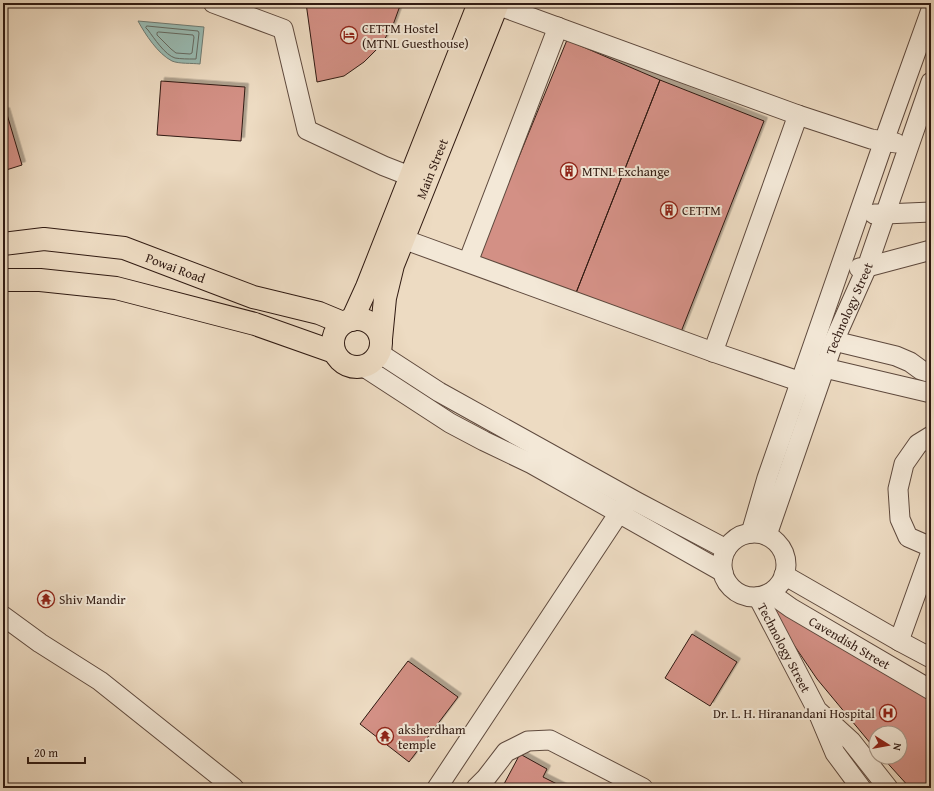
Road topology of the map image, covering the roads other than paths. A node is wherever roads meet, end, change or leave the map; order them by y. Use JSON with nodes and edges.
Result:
{"nodes":[{"id":1,"x":213,"y":3,"type":"edge"},
{"id":2,"x":491,"y":4,"type":"edge"},
{"id":3,"x":931,"y":10,"type":"edge"},
{"id":4,"x":558,"y":27,"type":"junction"},
{"id":5,"x":931,"y":82,"type":"edge"},
{"id":6,"x":798,"y":115,"type":"junction"},
{"id":7,"x":884,"y":141,"type":"junction"},
{"id":8,"x":909,"y":146,"type":"junction"},
{"id":9,"x":418,"y":180,"type":"junction"},
{"id":10,"x":931,"y":212,"type":"edge"},
{"id":11,"x":858,"y":213,"type":"junction"},
{"id":12,"x":885,"y":214,"type":"junction"},
{"id":13,"x":404,"y":239,"type":"junction"},
{"id":14,"x":3,"y":244,"type":"edge"},
{"id":15,"x":931,"y":250,"type":"edge"},
{"id":16,"x":468,"y":262,"type":"junction"},
{"id":17,"x":840,"y":268,"type":"junction"},
{"id":18,"x":867,"y":268,"type":"junction"},
{"id":19,"x":3,"y":280,"type":"edge"},
{"id":20,"x":348,"y":322,"type":"junction"},
{"id":21,"x":834,"y":340,"type":"junction"},
{"id":22,"x":334,"y":352,"type":"junction"},
{"id":23,"x":713,"y":352,"type":"junction"},
{"id":24,"x":375,"y":353,"type":"junction"},
{"id":25,"x":931,"y":373,"type":"edge"},
{"id":26,"x":812,"y":375,"type":"junction"},
{"id":27,"x":931,"y":393,"type":"edge"},
{"id":28,"x":931,"y":436,"type":"edge"},
{"id":29,"x":625,"y":506,"type":"junction"},
{"id":30,"x":759,"y":534,"type":"junction"},
{"id":31,"x":931,"y":547,"type":"edge"},
{"id":32,"x":726,"y":549,"type":"junction"},
{"id":33,"x":931,"y":552,"type":"edge"},
{"id":34,"x":723,"y":572,"type":"junction"},
{"id":35,"x":784,"y":575,"type":"junction"},
{"id":36,"x":764,"y":595,"type":"junction"},
{"id":37,"x":3,"y":616,"type":"edge"},
{"id":38,"x":862,"y":620,"type":"junction"},
{"id":39,"x":899,"y":641,"type":"junction"},
{"id":40,"x":851,"y":643,"type":"junction"},
{"id":41,"x":928,"y":656,"type":"edge"},
{"id":42,"x":910,"y":678,"type":"junction"},
{"id":43,"x":931,"y":690,"type":"edge"},
{"id":44,"x":817,"y":710,"type":"junction"},
{"id":45,"x":868,"y":762,"type":"edge"},
{"id":46,"x":870,"y":765,"type":"joint"},
{"id":47,"x":858,"y":784,"type":"edge"},
{"id":48,"x":234,"y":788,"type":"edge"},
{"id":49,"x":437,"y":788,"type":"edge"},
{"id":50,"x":476,"y":788,"type":"edge"},
{"id":51,"x":643,"y":788,"type":"edge"},
{"id":52,"x":888,"y":788,"type":"edge"}],
"edges":[{"from":1,"to":9,"type":"street"},
{"from":2,"to":4,"type":"street"},
{"from":2,"to":9,"type":"main road","name":"Main Street"},
{"from":3,"to":7,"type":"street"},
{"from":4,"to":6,"type":"street"},
{"from":4,"to":16,"type":"street"},
{"from":5,"to":8,"type":"street","name":"Technology Street"},
{"from":6,"to":7,"type":"street"},
{"from":6,"to":23,"type":"street"},
{"from":7,"to":8,"type":"street"},
{"from":7,"to":11,"type":"street"},
{"from":8,"to":12,"type":"street","name":"Technology Street"},
{"from":9,"to":13,"type":"main road","name":"Main Street"},
{"from":9,"to":20,"type":"main road","name":"Main Street"},
{"from":10,"to":12,"type":"street"},
{"from":11,"to":12,"type":"street"},
{"from":11,"to":17,"type":"street"},
{"from":12,"to":18,"type":"street","name":"Technology Street"},
{"from":13,"to":16,"type":"street"},
{"from":13,"to":24,"type":"main road","name":"Main Street"},
{"from":14,"to":20,"type":"main road","name":"Powai Road"},
{"from":15,"to":18,"type":"street"},
{"from":16,"to":23,"type":"street"},
{"from":17,"to":18,"type":"street"},
{"from":17,"to":26,"type":"street"},
{"from":18,"to":21,"type":"street","name":"Technology Street"},
{"from":19,"to":22,"type":"main road"},
{"from":20,"to":22,"type":"main road"},
{"from":20,"to":24,"type":"main road"},
{"from":21,"to":25,"type":"street"},
{"from":21,"to":26,"type":"street","name":"Technology Street"},
{"from":22,"to":24,"type":"main road"},
{"from":23,"to":26,"type":"street"},
{"from":24,"to":29,"type":"street"},
{"from":26,"to":27,"type":"street"},
{"from":26,"to":30,"type":"street","name":"Technology Street"},
{"from":28,"to":31,"type":"street"},
{"from":29,"to":32,"type":"street"},
{"from":29,"to":34,"type":"street"},
{"from":29,"to":49,"type":"street"},
{"from":30,"to":32,"type":"street"},
{"from":30,"to":35,"type":"street"},
{"from":32,"to":34,"type":"street"},
{"from":33,"to":39,"type":"street"},
{"from":34,"to":36,"type":"street"},
{"from":35,"to":36,"type":"street"},
{"from":35,"to":38,"type":"street","name":"Cavendish Street"},
{"from":36,"to":40,"type":"street","name":"Cavendish Street"},
{"from":36,"to":44,"type":"street","name":"Technology Street"},
{"from":37,"to":48,"type":"street"},
{"from":38,"to":39,"type":"street","name":"Cavendish Street"},
{"from":38,"to":40,"type":"street"},
{"from":39,"to":41,"type":"street","name":"Cavendish Street"},
{"from":40,"to":42,"type":"street","name":"Cavendish Street"},
{"from":41,"to":42,"type":"street"},
{"from":42,"to":43,"type":"street","name":"Cavendish Street"},
{"from":44,"to":45,"type":"street","name":"Technology Street"},
{"from":44,"to":47,"type":"street"},
{"from":46,"to":47,"type":"street"},
{"from":46,"to":52,"type":"street","name":"Technology Street"},
{"from":50,"to":51,"type":"street"}]}
